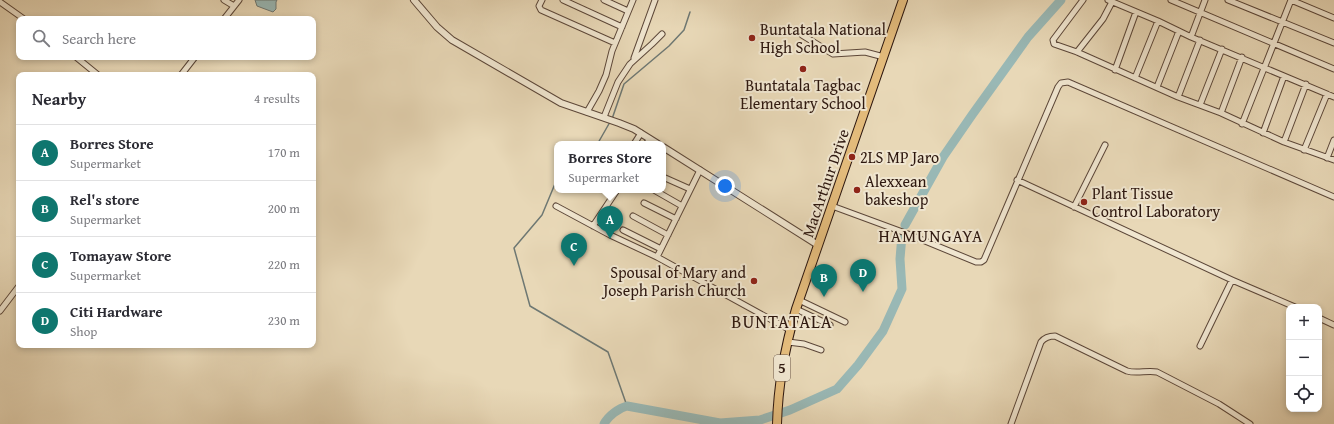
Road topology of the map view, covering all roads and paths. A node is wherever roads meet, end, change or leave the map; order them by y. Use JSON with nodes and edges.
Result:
{"nodes":[{"id":1,"x":224,"y":0,"type":"edge"},
{"id":2,"x":239,"y":0,"type":"edge"},
{"id":3,"x":414,"y":0,"type":"edge"},
{"id":4,"x":542,"y":0,"type":"edge"},
{"id":5,"x":564,"y":0,"type":"edge"},
{"id":6,"x":604,"y":0,"type":"edge"},
{"id":7,"x":633,"y":0,"type":"edge"},
{"id":8,"x":655,"y":0,"type":"edge"},
{"id":9,"x":903,"y":0,"type":"edge"},
{"id":10,"x":1083,"y":0,"type":"edge"},
{"id":11,"x":1171,"y":0,"type":"edge"},
{"id":12,"x":1205,"y":0,"type":"edge"},
{"id":13,"x":1228,"y":0,"type":"edge"},
{"id":14,"x":1291,"y":0,"type":"edge"},
{"id":15,"x":1110,"y":1,"type":"edge"},
{"id":16,"x":0,"y":2,"type":"edge"},
{"id":17,"x":234,"y":6,"type":"junction"},
{"id":18,"x":628,"y":11,"type":"junction"},
{"id":19,"x":1200,"y":11,"type":"junction"},
{"id":20,"x":1136,"y":12,"type":"junction"},
{"id":21,"x":20,"y":16,"type":"edge"},
{"id":22,"x":226,"y":16,"type":"edge"},
{"id":23,"x":1334,"y":18,"type":"edge"},
{"id":24,"x":1158,"y":21,"type":"junction"},
{"id":25,"x":1282,"y":22,"type":"junction"},
{"id":26,"x":622,"y":27,"type":"junction"},
{"id":27,"x":1179,"y":31,"type":"junction"},
{"id":28,"x":662,"y":34,"type":"dead end"},
{"id":29,"x":802,"y":35,"type":"dead end"},
{"id":30,"x":1191,"y":37,"type":"junction"},
{"id":31,"x":1200,"y":40,"type":"junction"},
{"id":32,"x":615,"y":43,"type":"junction"},
{"id":33,"x":1334,"y":43,"type":"edge"},
{"id":34,"x":1273,"y":44,"type":"junction"},
{"id":35,"x":1222,"y":49,"type":"junction"},
{"id":36,"x":1076,"y":52,"type":"junction"},
{"id":37,"x":884,"y":57,"type":"junction"},
{"id":38,"x":1242,"y":58,"type":"junction"},
{"id":39,"x":634,"y":59,"type":"junction"},
{"id":40,"x":80,"y":60,"type":"edge"},
{"id":41,"x":193,"y":60,"type":"edge"},
{"id":42,"x":1265,"y":67,"type":"junction"},
{"id":43,"x":1334,"y":68,"type":"edge"},
{"id":44,"x":1115,"y":70,"type":"junction"},
{"id":45,"x":94,"y":72,"type":"edge"},
{"id":46,"x":183,"y":72,"type":"edge"},
{"id":47,"x":1284,"y":76,"type":"junction"},
{"id":48,"x":1135,"y":78,"type":"junction"},
{"id":49,"x":1306,"y":84,"type":"junction"},
{"id":50,"x":1157,"y":87,"type":"junction"},
{"id":51,"x":1327,"y":94,"type":"junction"},
{"id":52,"x":1334,"y":96,"type":"edge"},
{"id":53,"x":1178,"y":97,"type":"junction"},
{"id":54,"x":1200,"y":105,"type":"junction"},
{"id":55,"x":587,"y":112,"type":"junction"},
{"id":56,"x":1221,"y":113,"type":"junction"},
{"id":57,"x":605,"y":118,"type":"junction"},
{"id":58,"x":1242,"y":124,"type":"junction"},
{"id":59,"x":641,"y":133,"type":"junction"},
{"id":60,"x":1263,"y":133,"type":"junction"},
{"id":61,"x":1334,"y":140,"type":"edge"},
{"id":62,"x":636,"y":141,"type":"edge"},
{"id":63,"x":648,"y":141,"type":"edge"},
{"id":64,"x":1284,"y":142,"type":"junction"},
{"id":65,"x":1105,"y":145,"type":"dead end"},
{"id":66,"x":666,"y":149,"type":"edge"},
{"id":67,"x":1304,"y":150,"type":"junction"},
{"id":68,"x":1327,"y":158,"type":"junction"},
{"id":69,"x":1334,"y":160,"type":"edge"},
{"id":70,"x":700,"y":170,"type":"junction"},
{"id":71,"x":666,"y":178,"type":"edge"},
{"id":72,"x":1018,"y":180,"type":"junction"},
{"id":73,"x":690,"y":189,"type":"junction"},
{"id":74,"x":615,"y":193,"type":"edge"},
{"id":75,"x":659,"y":193,"type":"edge"},
{"id":76,"x":1334,"y":198,"type":"edge"},
{"id":77,"x":644,"y":203,"type":"dead end"},
{"id":78,"x":556,"y":206,"type":"dead end"},
{"id":79,"x":682,"y":206,"type":"junction"},
{"id":80,"x":832,"y":206,"type":"junction"},
{"id":81,"x":1074,"y":206,"type":"junction"},
{"id":82,"x":633,"y":216,"type":"dead end"},
{"id":83,"x":676,"y":219,"type":"junction"},
{"id":84,"x":593,"y":226,"type":"junction"},
{"id":85,"x":623,"y":230,"type":"dead end"},
{"id":86,"x":668,"y":235,"type":"junction"},
{"id":87,"x":818,"y":245,"type":"junction"},
{"id":88,"x":661,"y":249,"type":"junction"},
{"id":89,"x":657,"y":257,"type":"junction"},
{"id":90,"x":1232,"y":280,"type":"junction"},
{"id":91,"x":16,"y":290,"type":"edge"},
{"id":92,"x":799,"y":300,"type":"junction"},
{"id":93,"x":1288,"y":304,"type":"edge"},
{"id":94,"x":796,"y":309,"type":"junction"},
{"id":95,"x":0,"y":311,"type":"edge"},
{"id":96,"x":1322,"y":319,"type":"edge"},
{"id":97,"x":845,"y":322,"type":"dead end"},
{"id":98,"x":830,"y":325,"type":"dead end"},
{"id":99,"x":1334,"y":325,"type":"edge"},
{"id":100,"x":790,"y":330,"type":"junction"},
{"id":101,"x":788,"y":342,"type":"junction"},
{"id":102,"x":1200,"y":346,"type":"dead end"},
{"id":103,"x":821,"y":350,"type":"dead end"},
{"id":104,"x":777,"y":424,"type":"edge"},
{"id":105,"x":1011,"y":424,"type":"edge"},
{"id":106,"x":1250,"y":424,"type":"edge"}],
"edges":[{"from":1,"to":17,"type":"street"},
{"from":2,"to":17,"type":"street"},
{"from":3,"to":55,"type":"street"},
{"from":4,"to":32,"type":"street"},
{"from":5,"to":26,"type":"street"},
{"from":6,"to":18,"type":"street"},
{"from":7,"to":18,"type":"street"},
{"from":8,"to":39,"type":"street"},
{"from":9,"to":37,"type":"main road","name":"MacArthur Drive","number":"5"},
{"from":10,"to":36,"type":"street"},
{"from":11,"to":19,"type":"street"},
{"from":12,"to":19,"type":"street"},
{"from":13,"to":25,"type":"street"},
{"from":14,"to":23,"type":"street"},
{"from":14,"to":25,"type":"street"},
{"from":15,"to":20,"type":"street"},
{"from":15,"to":36,"type":"street"},
{"from":16,"to":21,"type":"street"},
{"from":17,"to":22,"type":"street"},
{"from":18,"to":26,"type":"street"},
{"from":19,"to":30,"type":"street"},
{"from":19,"to":34,"type":"street"},
{"from":20,"to":24,"type":"street"},
{"from":20,"to":44,"type":"street"},
{"from":24,"to":27,"type":"street"},
{"from":24,"to":48,"type":"street"},
{"from":25,"to":33,"type":"street"},
{"from":25,"to":34,"type":"street"},
{"from":26,"to":32,"type":"street"},
{"from":27,"to":30,"type":"street"},
{"from":27,"to":50,"type":"street"},
{"from":28,"to":39,"type":"street"},
{"from":29,"to":37,"type":"street"},
{"from":30,"to":31,"type":"street"},
{"from":31,"to":35,"type":"street"},
{"from":31,"to":53,"type":"street"},
{"from":32,"to":55,"type":"street"},
{"from":34,"to":42,"type":"street"},
{"from":34,"to":43,"type":"street"},
{"from":35,"to":38,"type":"street"},
{"from":35,"to":54,"type":"street"},
{"from":36,"to":44,"type":"street"},
{"from":37,"to":80,"type":"main road","name":"MacArthur Drive","number":"5"},
{"from":38,"to":42,"type":"street"},
{"from":38,"to":56,"type":"street"},
{"from":39,"to":57,"type":"street"},
{"from":40,"to":45,"type":"street"},
{"from":41,"to":46,"type":"street"},
{"from":42,"to":47,"type":"street"},
{"from":42,"to":58,"type":"street"},
{"from":44,"to":48,"type":"street"},
{"from":47,"to":49,"type":"street"},
{"from":47,"to":60,"type":"street"},
{"from":48,"to":50,"type":"street"},
{"from":49,"to":51,"type":"street"},
{"from":49,"to":64,"type":"street"},
{"from":50,"to":53,"type":"street"},
{"from":51,"to":52,"type":"street"},
{"from":51,"to":67,"type":"street"},
{"from":53,"to":54,"type":"street"},
{"from":54,"to":56,"type":"street"},
{"from":55,"to":57,"type":"street"},
{"from":56,"to":58,"type":"street"},
{"from":57,"to":59,"type":"street"},
{"from":58,"to":60,"type":"street"},
{"from":59,"to":62,"type":"street"},
{"from":59,"to":63,"type":"street"},
{"from":60,"to":64,"type":"street"},
{"from":61,"to":68,"type":"street"},
{"from":64,"to":67,"type":"street"},
{"from":65,"to":81,"type":"street"},
{"from":66,"to":70,"type":"street"},
{"from":67,"to":68,"type":"street"},
{"from":68,"to":69,"type":"street"},
{"from":70,"to":73,"type":"street"},
{"from":70,"to":87,"type":"street"},
{"from":71,"to":73,"type":"street"},
{"from":72,"to":76,"type":"street"},
{"from":72,"to":80,"type":"street"},
{"from":72,"to":81,"type":"street"},
{"from":73,"to":79,"type":"street"},
{"from":74,"to":84,"type":"street"},
{"from":75,"to":79,"type":"street"},
{"from":77,"to":83,"type":"street"},
{"from":78,"to":84,"type":"street"},
{"from":79,"to":83,"type":"street"},
{"from":80,"to":87,"type":"main road","name":"MacArthur Drive","number":"5"},
{"from":81,"to":90,"type":"street"},
{"from":82,"to":86,"type":"street"},
{"from":83,"to":86,"type":"street"},
{"from":84,"to":89,"type":"street"},
{"from":85,"to":88,"type":"street"},
{"from":86,"to":88,"type":"street"},
{"from":87,"to":92,"type":"main road","name":"MacArthur Drive","number":"5"},
{"from":88,"to":89,"type":"street"},
{"from":89,"to":100,"type":"street"},
{"from":90,"to":93,"type":"street"},
{"from":90,"to":102,"type":"street"},
{"from":91,"to":95,"type":"street"},
{"from":92,"to":94,"type":"main road","name":"MacArthur Drive","number":"5"},
{"from":92,"to":97,"type":"street"},
{"from":94,"to":98,"type":"street"},
{"from":94,"to":100,"type":"main road","name":"MacArthur Drive","number":"5"},
{"from":96,"to":99,"type":"street"},
{"from":100,"to":101,"type":"main road","number":"5"},
{"from":101,"to":103,"type":"street"},
{"from":101,"to":104,"type":"main road","number":"5"},
{"from":105,"to":106,"type":"street"}]}
